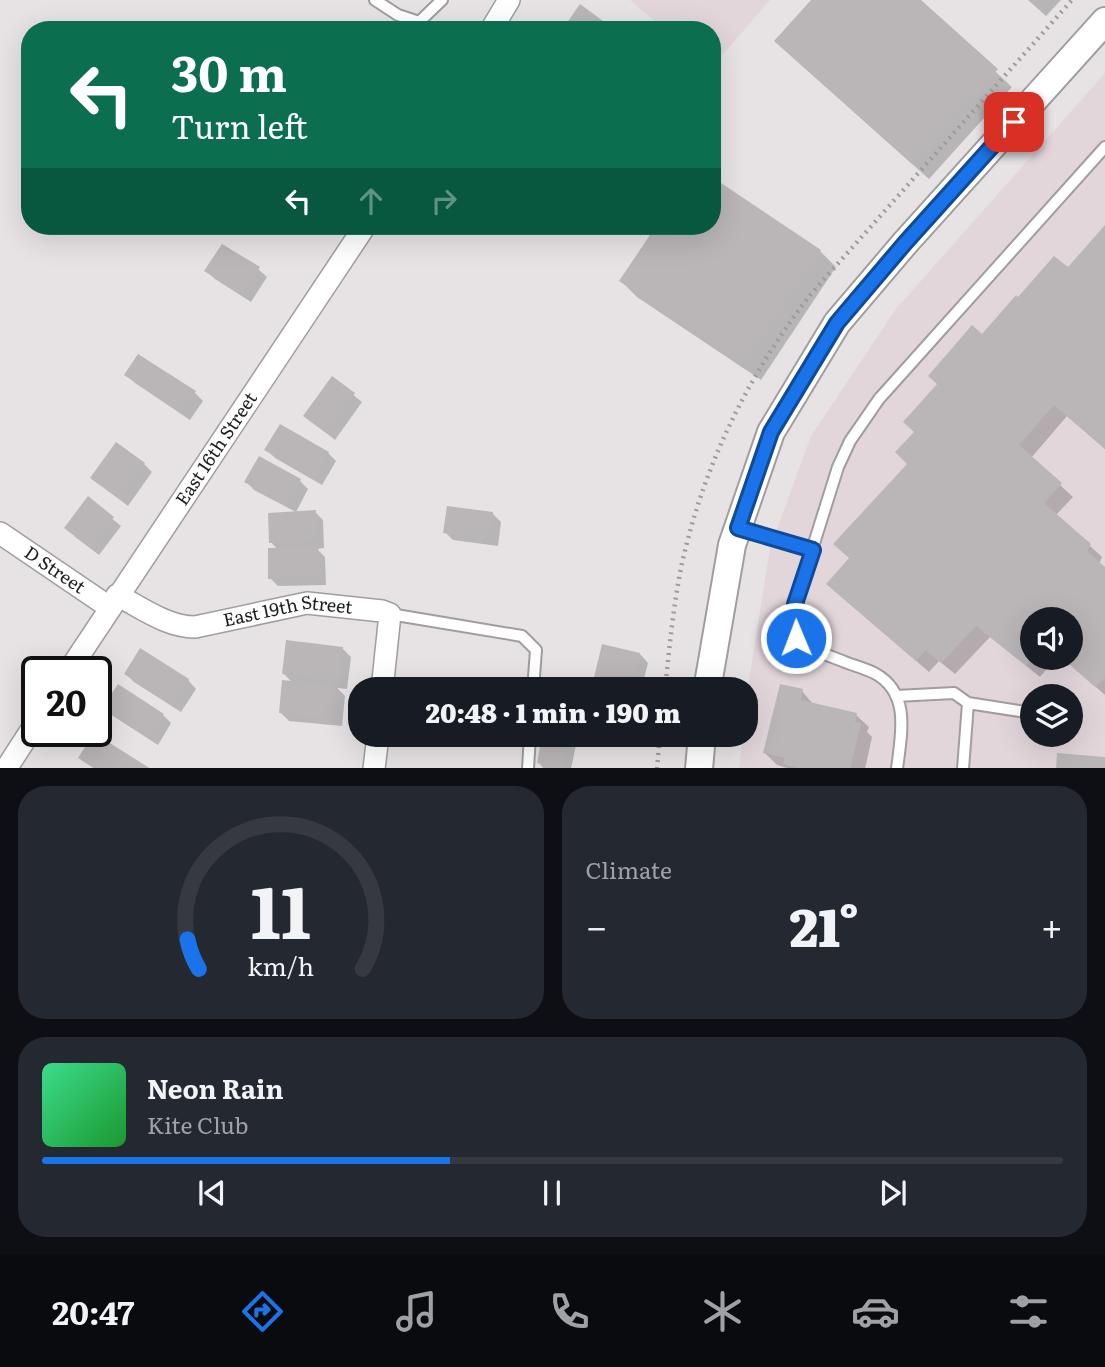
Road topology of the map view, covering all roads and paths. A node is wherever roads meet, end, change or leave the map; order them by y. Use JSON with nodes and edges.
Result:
{"nodes":[{"id":1,"x":375,"y":0,"type":"edge"},
{"id":2,"x":442,"y":0,"type":"edge"},
{"id":3,"x":508,"y":0,"type":"edge"},
{"id":4,"x":416,"y":21,"type":"edge"},
{"id":5,"x":420,"y":21,"type":"edge"},
{"id":6,"x":496,"y":21,"type":"edge"},
{"id":7,"x":1105,"y":21,"type":"edge"},
{"id":8,"x":1105,"y":147,"type":"edge"},
{"id":9,"x":359,"y":235,"type":"edge"},
{"id":10,"x":738,"y":528,"type":"junction"},
{"id":11,"x":0,"y":533,"type":"edge"},
{"id":12,"x":813,"y":550,"type":"junction"},
{"id":13,"x":113,"y":601,"type":"junction"},
{"id":14,"x":390,"y":614,"type":"junction"},
{"id":15,"x":78,"y":656,"type":"edge"},
{"id":16,"x":383,"y":677,"type":"edge"},
{"id":17,"x":534,"y":677,"type":"edge"},
{"id":18,"x":709,"y":677,"type":"edge"},
{"id":19,"x":896,"y":696,"type":"junction"},
{"id":20,"x":968,"y":703,"type":"junction"},
{"id":21,"x":1020,"y":711,"type":"edge"},
{"id":22,"x":21,"y":745,"type":"edge"},
{"id":23,"x":377,"y":747,"type":"edge"},
{"id":24,"x":529,"y":747,"type":"edge"},
{"id":25,"x":659,"y":747,"type":"edge"},
{"id":26,"x":701,"y":747,"type":"edge"},
{"id":27,"x":6,"y":768,"type":"edge"},
{"id":28,"x":374,"y":768,"type":"edge"},
{"id":29,"x":528,"y":768,"type":"edge"},
{"id":30,"x":657,"y":768,"type":"edge"},
{"id":31,"x":699,"y":768,"type":"edge"},
{"id":32,"x":897,"y":768,"type":"edge"},
{"id":33,"x":963,"y":768,"type":"edge"}],
"edges":[{"from":1,"to":4,"type":"lane"},
{"from":2,"to":5,"type":"lane"},
{"from":3,"to":6,"type":"street"},
{"from":7,"to":10,"type":"street"},
{"from":8,"to":12,"type":"lane"},
{"from":9,"to":13,"type":"street","name":"East 16th Street"},
{"from":10,"to":12,"type":"lane"},
{"from":10,"to":18,"type":"street"},
{"from":11,"to":13,"type":"street","name":"D Street"},
{"from":12,"to":19,"type":"lane"},
{"from":13,"to":14,"type":"street","name":"East 19th Street"},
{"from":13,"to":15,"type":"street","name":"East 16th Street"},
{"from":14,"to":16,"type":"street"},
{"from":14,"to":17,"type":"lane"},
{"from":19,"to":20,"type":"lane"},
{"from":19,"to":32,"type":"lane"},
{"from":20,"to":21,"type":"lane"},
{"from":20,"to":33,"type":"lane"},
{"from":22,"to":27,"type":"street"},
{"from":23,"to":28,"type":"street"},
{"from":24,"to":29,"type":"lane"},
{"from":25,"to":30,"type":"path"},
{"from":26,"to":31,"type":"street"}]}
